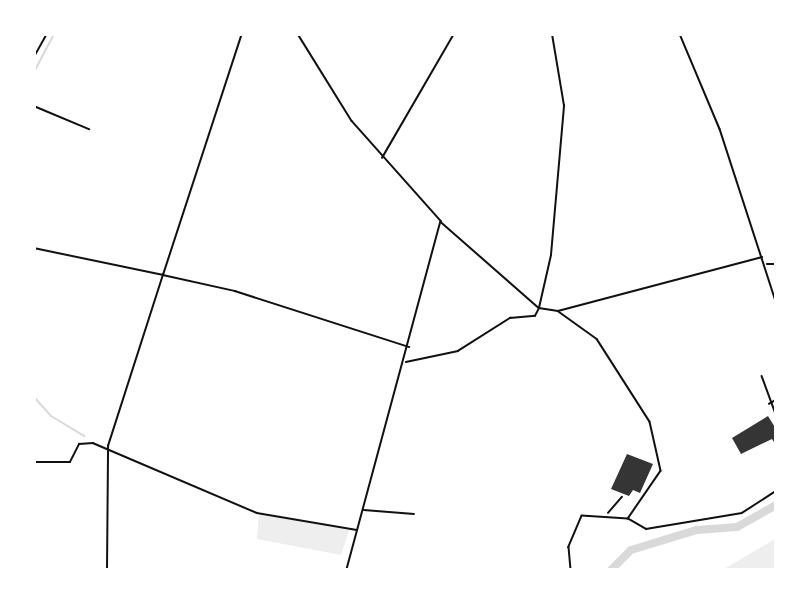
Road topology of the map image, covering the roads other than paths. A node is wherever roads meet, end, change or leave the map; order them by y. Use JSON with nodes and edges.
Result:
{"nodes":[{"id":1,"x":47,"y":34,"type":"edge"},
{"id":2,"x":146,"y":34,"type":"edge"},
{"id":3,"x":157,"y":34,"type":"edge"},
{"id":4,"x":242,"y":34,"type":"edge"},
{"id":5,"x":298,"y":34,"type":"edge"},
{"id":6,"x":454,"y":34,"type":"edge"},
{"id":7,"x":552,"y":34,"type":"edge"},
{"id":8,"x":680,"y":34,"type":"edge"},
{"id":9,"x":34,"y":57,"type":"edge"},
{"id":10,"x":382,"y":158,"type":"junction"},
{"id":11,"x":441,"y":221,"type":"junction"},
{"id":12,"x":34,"y":249,"type":"edge"},
{"id":13,"x":763,"y":257,"type":"junction"},
{"id":14,"x":766,"y":264,"type":"junction"},
{"id":15,"x":776,"y":264,"type":"edge"},
{"id":16,"x":164,"y":275,"type":"junction"},
{"id":17,"x":776,"y":301,"type":"edge"},
{"id":18,"x":539,"y":308,"type":"junction"},
{"id":19,"x":558,"y":311,"type":"junction"},
{"id":20,"x":409,"y":347,"type":"junction"},
{"id":21,"x":405,"y":362,"type":"junction"},
{"id":22,"x":762,"y":376,"type":"dead end"},
{"id":23,"x":776,"y":400,"type":"edge"},
{"id":24,"x":770,"y":404,"type":"junction"},
{"id":25,"x":776,"y":414,"type":"edge"},
{"id":26,"x":108,"y":446,"type":"junction"},
{"id":27,"x":34,"y":462,"type":"edge"},
{"id":28,"x":776,"y":491,"type":"edge"},
{"id":29,"x":363,"y":510,"type":"junction"},
{"id":30,"x":414,"y":514,"type":"dead end"},
{"id":31,"x":628,"y":519,"type":"junction"},
{"id":32,"x":358,"y":530,"type":"junction"},
{"id":33,"x":107,"y":570,"type":"edge"},
{"id":34,"x":348,"y":570,"type":"edge"},
{"id":35,"x":571,"y":570,"type":"edge"}],
"edges":[{"from":1,"to":9,"type":"lane"},
{"from":2,"to":3,"type":"lane"},
{"from":4,"to":16,"type":"lane"},
{"from":5,"to":10,"type":"lane"},
{"from":6,"to":10,"type":"lane"},
{"from":7,"to":18,"type":"lane"},
{"from":8,"to":13,"type":"lane"},
{"from":10,"to":11,"type":"lane"},
{"from":11,"to":18,"type":"lane"},
{"from":11,"to":20,"type":"lane"},
{"from":12,"to":16,"type":"lane"},
{"from":13,"to":14,"type":"lane"},
{"from":13,"to":19,"type":"lane"},
{"from":14,"to":15,"type":"lane"},
{"from":14,"to":17,"type":"lane"},
{"from":16,"to":20,"type":"lane"},
{"from":16,"to":26,"type":"lane"},
{"from":18,"to":19,"type":"lane"},
{"from":18,"to":21,"type":"lane"},
{"from":19,"to":31,"type":"lane"},
{"from":20,"to":21,"type":"lane"},
{"from":21,"to":29,"type":"lane"},
{"from":22,"to":24,"type":"lane"},
{"from":23,"to":24,"type":"lane"},
{"from":24,"to":25,"type":"lane"},
{"from":26,"to":27,"type":"lane"},
{"from":26,"to":32,"type":"lane"},
{"from":26,"to":33,"type":"lane"},
{"from":28,"to":31,"type":"lane"},
{"from":29,"to":30,"type":"lane"},
{"from":29,"to":32,"type":"lane"},
{"from":31,"to":35,"type":"lane"},
{"from":32,"to":34,"type":"lane"}]}
